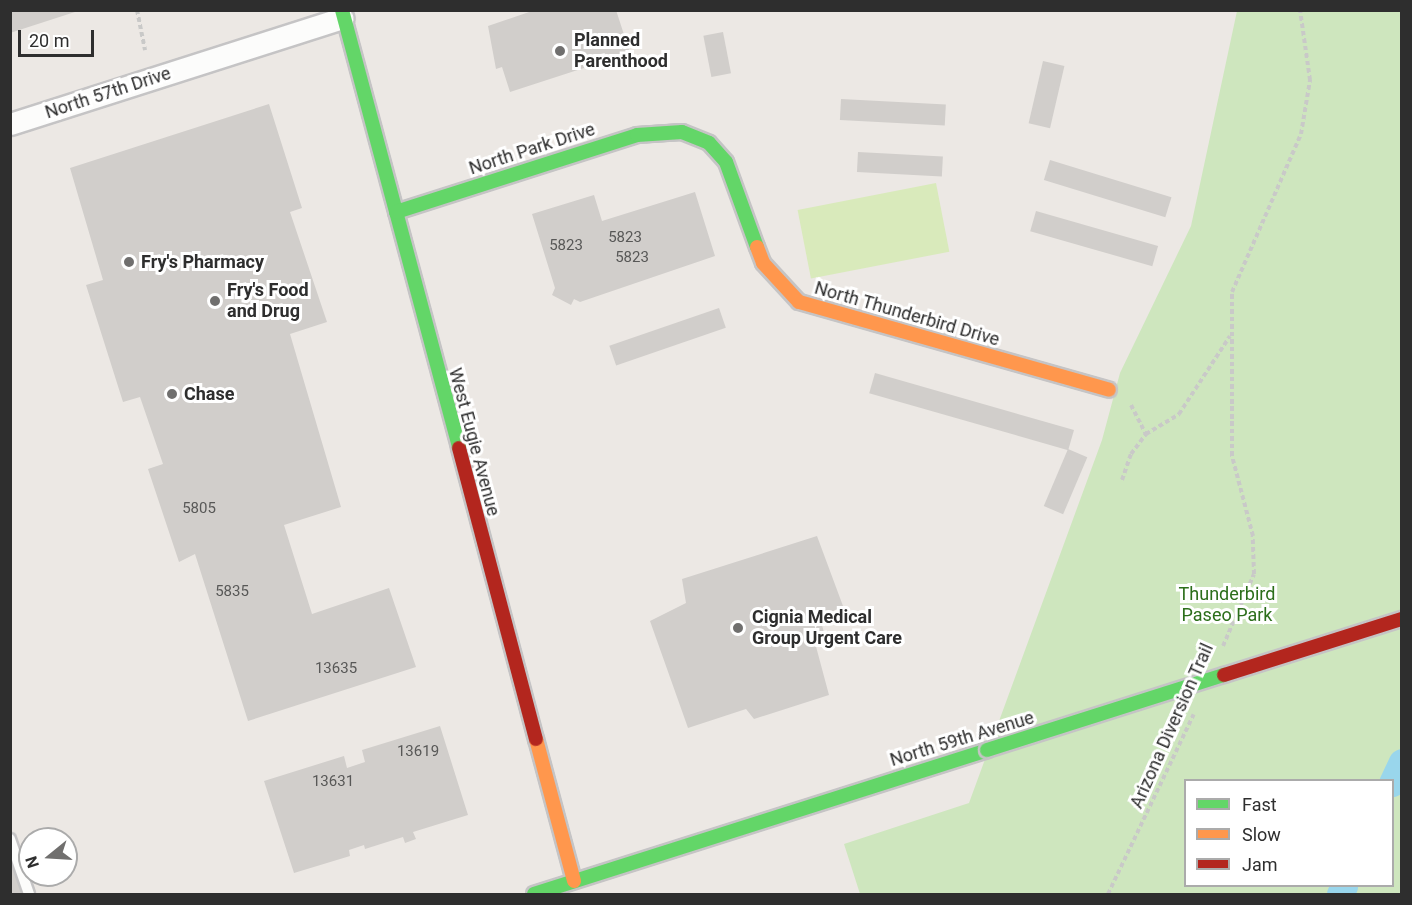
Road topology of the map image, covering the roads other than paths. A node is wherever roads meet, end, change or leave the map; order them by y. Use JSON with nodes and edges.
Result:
{"nodes":[{"id":1,"x":343,"y":14,"type":"edge"},
{"id":2,"x":10,"y":124,"type":"edge"},
{"id":3,"x":682,"y":132,"type":"joint"},
{"id":4,"x":396,"y":212,"type":"junction"},
{"id":5,"x":1109,"y":390,"type":"dead end"},
{"id":6,"x":1401,"y":619,"type":"edge"},
{"id":7,"x":10,"y":838,"type":"edge"},
{"id":8,"x":574,"y":881,"type":"junction"},
{"id":9,"x":29,"y":894,"type":"edge"},
{"id":10,"x":534,"y":894,"type":"edge"}],
"edges":[{"from":1,"to":2,"type":"street","name":"North 57th Drive"},
{"from":1,"to":4,"type":"street","name":"West Eugie Avenue"},
{"from":3,"to":4,"type":"street","name":"North Park Drive"},
{"from":3,"to":5,"type":"street","name":"North Thunderbird Drive"},
{"from":4,"to":8,"type":"street","name":"West Eugie Avenue"},
{"from":6,"to":8,"type":"street","name":"North 59th Avenue","bridge":true},
{"from":7,"to":9,"type":"lane"},
{"from":8,"to":10,"type":"street","name":"North 59th Avenue"}]}
